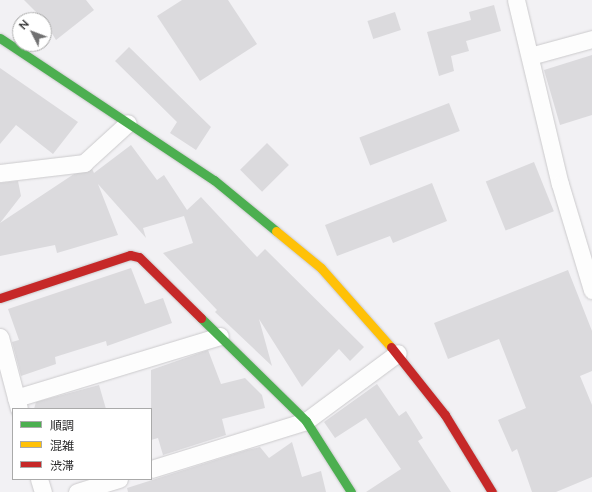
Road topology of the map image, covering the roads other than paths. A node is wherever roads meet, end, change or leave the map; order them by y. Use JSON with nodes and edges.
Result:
{"nodes":[{"id":1,"x":516,"y":0,"type":"edge"},
{"id":2,"x":0,"y":38,"type":"edge"},
{"id":3,"x":592,"y":39,"type":"edge"},
{"id":4,"x":530,"y":56,"type":"junction"},
{"id":5,"x":128,"y":123,"type":"junction"},
{"id":6,"x":0,"y":173,"type":"edge"},
{"id":7,"x":592,"y":290,"type":"edge"},
{"id":8,"x":0,"y":298,"type":"edge"},
{"id":9,"x":220,"y":336,"type":"junction"},
{"id":10,"x":0,"y":337,"type":"edge"},
{"id":11,"x":398,"y":353,"type":"junction"},
{"id":12,"x":18,"y":404,"type":"edge"},
{"id":13,"x":306,"y":421,"type":"junction"},
{"id":14,"x":152,"y":469,"type":"edge"},
{"id":15,"x":39,"y":480,"type":"edge"},
{"id":16,"x":116,"y":480,"type":"edge"},
{"id":17,"x":43,"y":492,"type":"edge"},
{"id":18,"x":77,"y":492,"type":"edge"},
{"id":19,"x":351,"y":492,"type":"edge"},
{"id":20,"x":492,"y":492,"type":"edge"}],
"edges":[{"from":1,"to":4,"type":"street"},
{"from":2,"to":5,"type":"street"},
{"from":3,"to":4,"type":"street"},
{"from":4,"to":7,"type":"street"},
{"from":5,"to":6,"type":"street"},
{"from":5,"to":11,"type":"street"},
{"from":8,"to":9,"type":"street"},
{"from":9,"to":12,"type":"street"},
{"from":9,"to":13,"type":"street"},
{"from":10,"to":12,"type":"street"},
{"from":11,"to":13,"type":"street"},
{"from":11,"to":20,"type":"street"},
{"from":13,"to":14,"type":"street"},
{"from":13,"to":19,"type":"street"},
{"from":15,"to":17,"type":"street"},
{"from":16,"to":18,"type":"street"}]}
